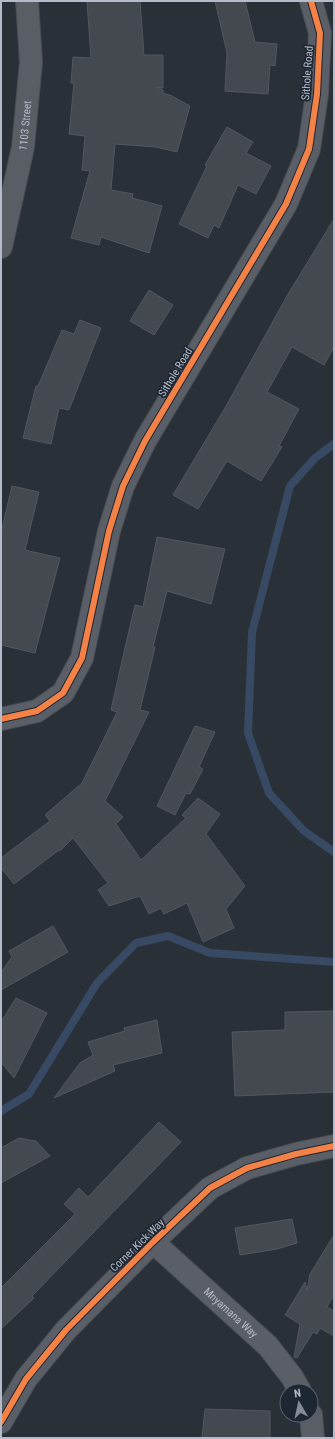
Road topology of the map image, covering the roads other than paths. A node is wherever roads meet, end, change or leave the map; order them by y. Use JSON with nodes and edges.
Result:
{"nodes":[{"id":1,"x":27,"y":1,"type":"edge"},
{"id":2,"x":311,"y":1,"type":"edge"},
{"id":3,"x":1,"y":247,"type":"edge"},
{"id":4,"x":1,"y":719,"type":"edge"},
{"id":5,"x":334,"y":1146,"type":"edge"},
{"id":6,"x":153,"y":1242,"type":"junction"},
{"id":7,"x":296,"y":1383,"type":"edge"},
{"id":8,"x":1,"y":1422,"type":"edge"},
{"id":9,"x":312,"y":1423,"type":"edge"},
{"id":10,"x":313,"y":1438,"type":"edge"}],
"edges":[{"from":1,"to":3,"type":"street","name":"1103 Street"},
{"from":2,"to":4,"type":"street","name":"Sithole Road"},
{"from":5,"to":6,"type":"street","name":"Corner Kick Way"},
{"from":6,"to":7,"type":"street","name":"Mnyamana Way"},
{"from":6,"to":8,"type":"street","name":"Corner Kick Way"},
{"from":9,"to":10,"type":"street"}]}
